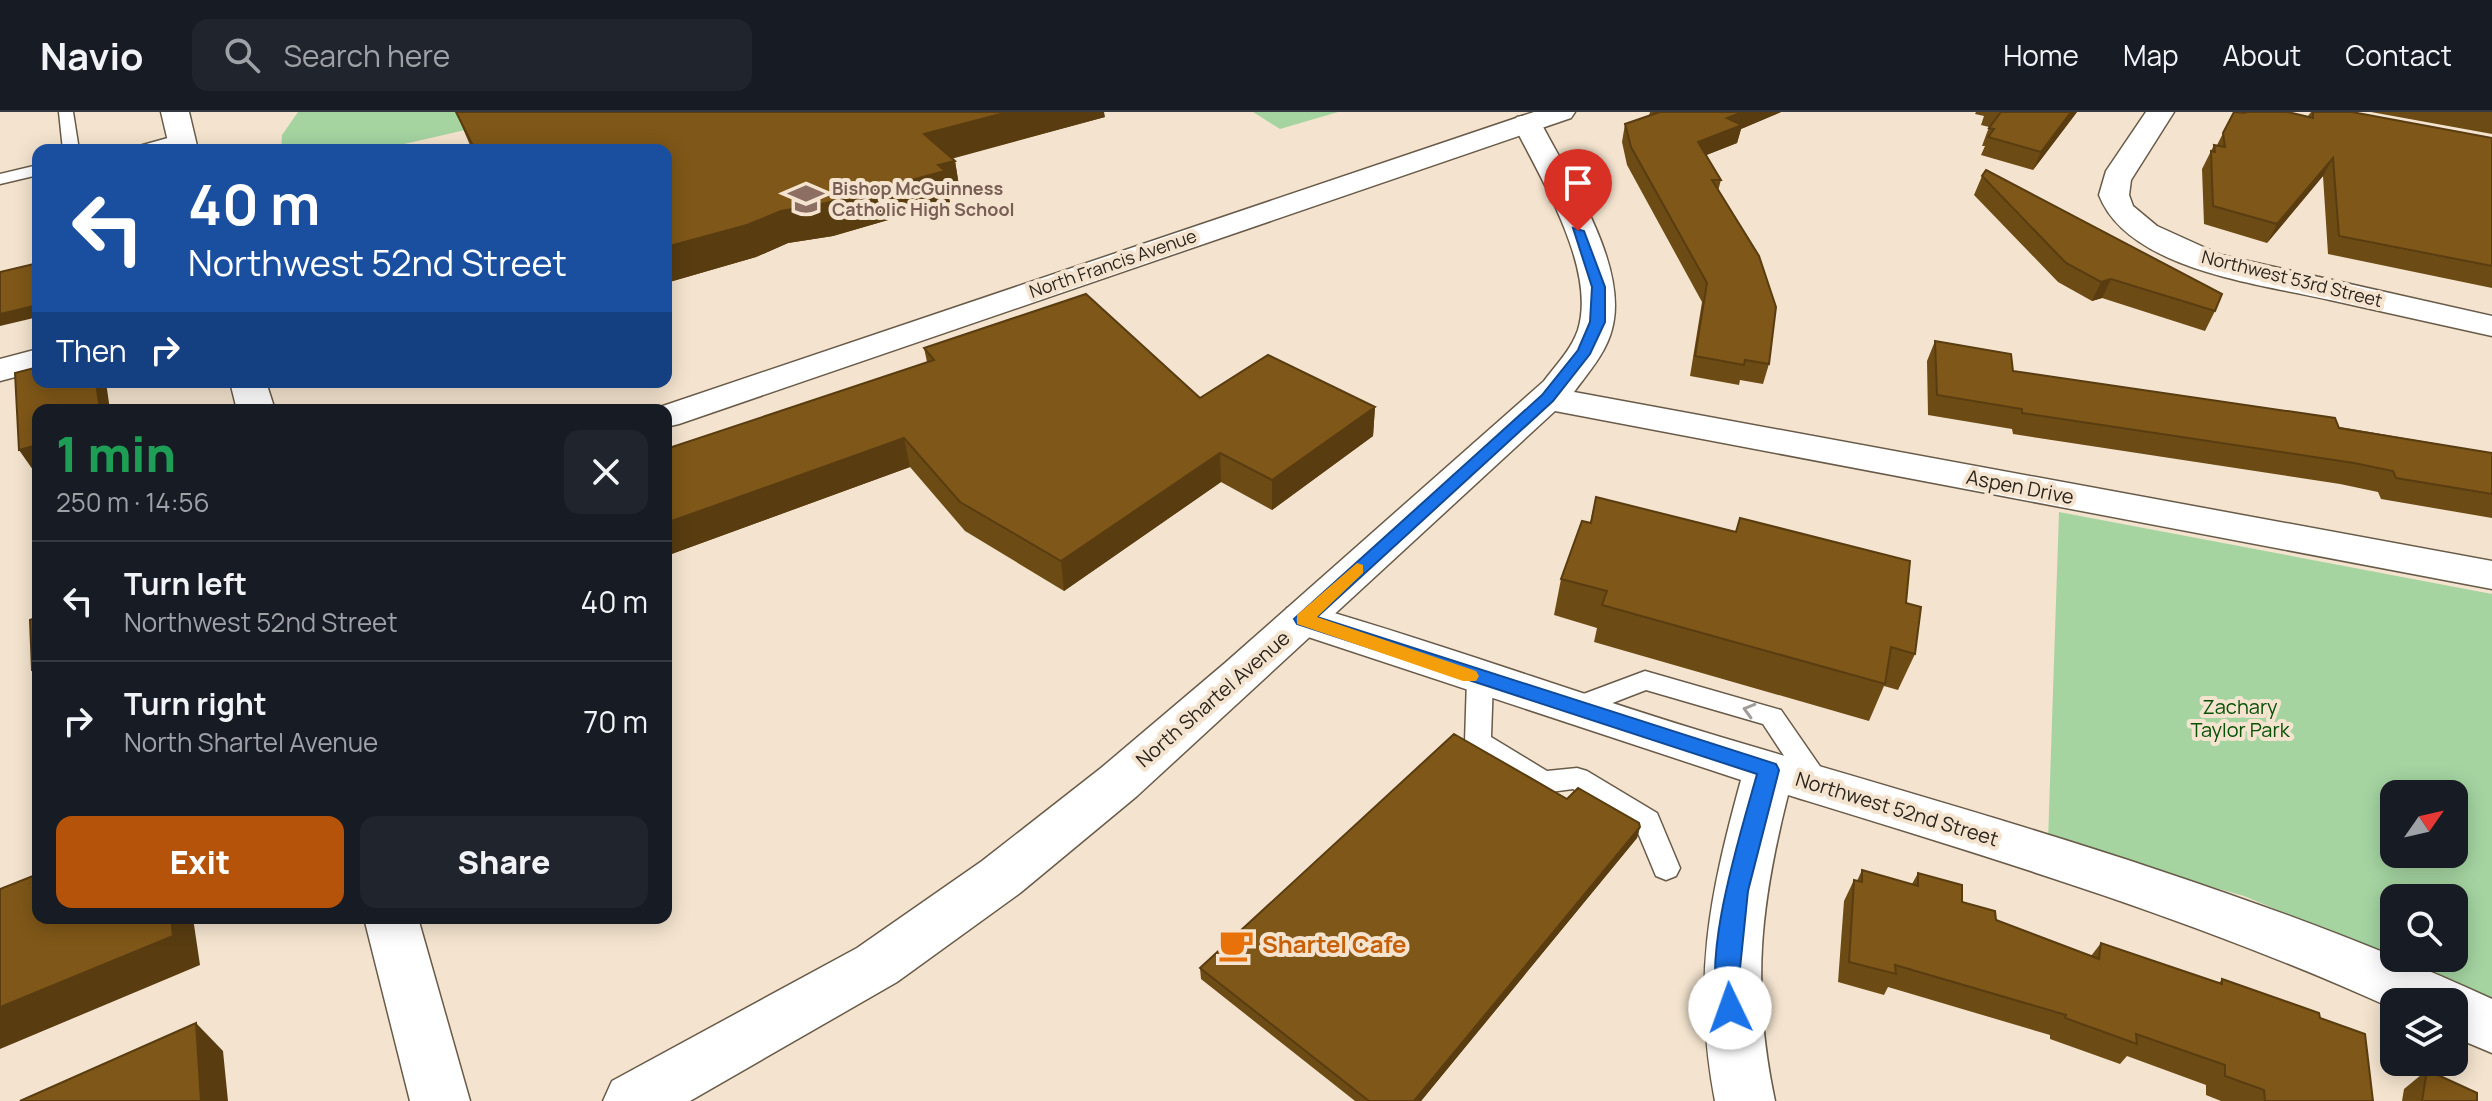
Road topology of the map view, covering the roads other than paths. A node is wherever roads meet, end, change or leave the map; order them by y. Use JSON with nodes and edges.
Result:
{"nodes":[{"id":1,"x":66,"y":112,"type":"edge"},
{"id":2,"x":175,"y":112,"type":"edge"},
{"id":3,"x":2160,"y":112,"type":"edge"},
{"id":4,"x":1544,"y":118,"type":"edge"},
{"id":5,"x":70,"y":144,"type":"edge"},
{"id":6,"x":183,"y":144,"type":"edge"},
{"id":7,"x":32,"y":171,"type":"edge"},
{"id":8,"x":0,"y":179,"type":"edge"},
{"id":9,"x":2492,"y":326,"type":"edge"},
{"id":10,"x":32,"y":362,"type":"edge"},
{"id":11,"x":0,"y":370,"type":"edge"},
{"id":12,"x":1547,"y":398,"type":"junction"},
{"id":13,"x":672,"y":414,"type":"edge"},
{"id":14,"x":2492,"y":575,"type":"edge"},
{"id":15,"x":1303,"y":619,"type":"junction"},
{"id":16,"x":1480,"y":679,"type":"junction"},
{"id":17,"x":1793,"y":777,"type":"junction"},
{"id":18,"x":1666,"y":868,"type":"dead end"},
{"id":19,"x":393,"y":924,"type":"edge"},
{"id":20,"x":2409,"y":988,"type":"edge"},
{"id":21,"x":2468,"y":1016,"type":"edge"},
{"id":22,"x":2492,"y":1027,"type":"edge"},
{"id":23,"x":440,"y":1101,"type":"edge"},
{"id":24,"x":633,"y":1101,"type":"edge"},
{"id":25,"x":1745,"y":1101,"type":"edge"}],
"edges":[{"from":1,"to":5,"type":"lane"},
{"from":2,"to":6,"type":"street"},
{"from":3,"to":9,"type":"street","name":"Northwest 53rd Street"},
{"from":4,"to":12,"type":"street","name":"North Shartel Avenue"},
{"from":4,"to":13,"type":"street","name":"North Francis Avenue"},
{"from":7,"to":8,"type":"lane"},
{"from":10,"to":11,"type":"street"},
{"from":12,"to":14,"type":"street","name":"Aspen Drive"},
{"from":12,"to":15,"type":"street","name":"North Shartel Avenue"},
{"from":15,"to":16,"type":"street","name":"Northwest 52nd Street"},
{"from":15,"to":24,"type":"street","name":"North Shartel Avenue"},
{"from":16,"to":17,"type":"street","name":"Northwest 52nd Street"},
{"from":16,"to":18,"type":"lane"},
{"from":17,"to":20,"type":"street","name":"Northwest 52nd Street"},
{"from":17,"to":25,"type":"street"},
{"from":19,"to":23,"type":"street"},
{"from":21,"to":22,"type":"street"}]}
